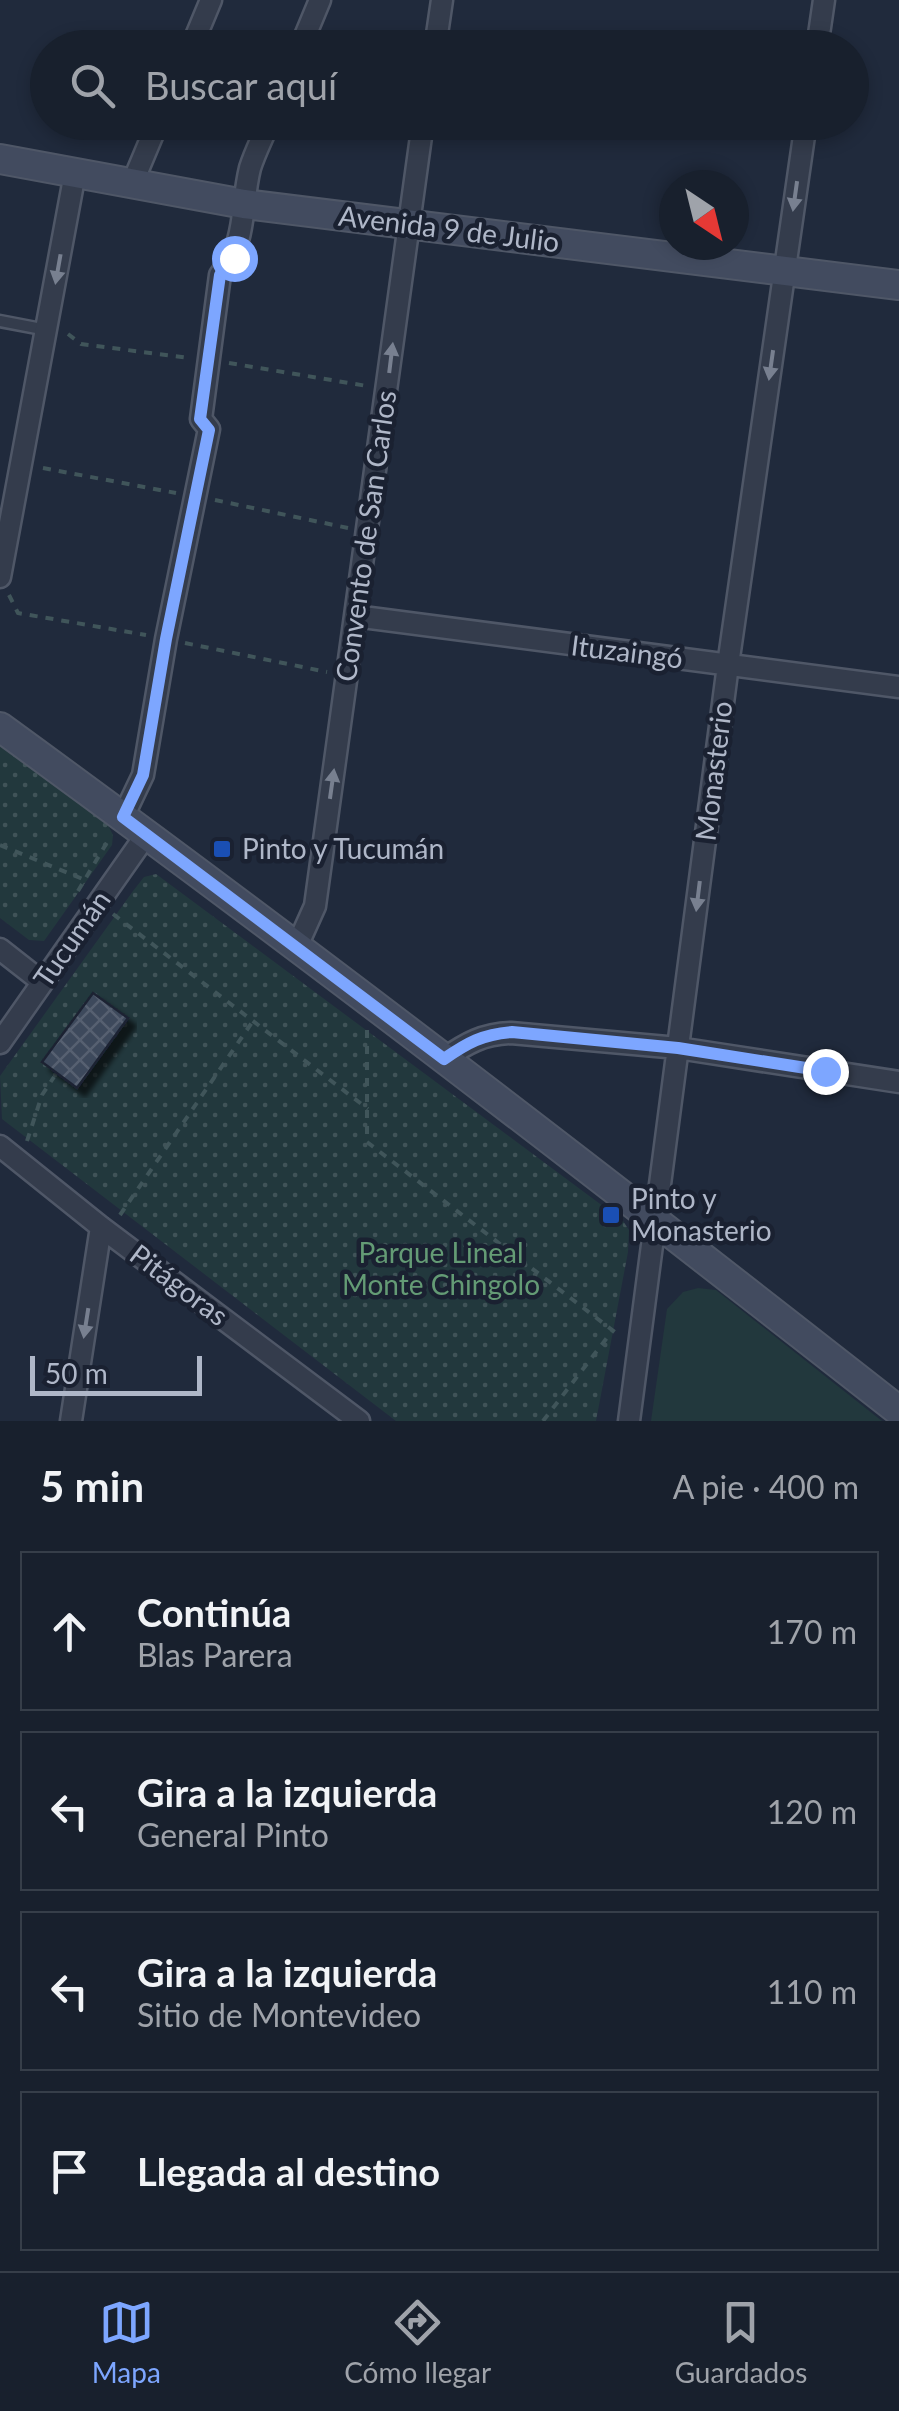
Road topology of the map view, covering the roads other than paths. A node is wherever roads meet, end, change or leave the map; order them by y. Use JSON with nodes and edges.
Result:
{"nodes":[{"id":1,"x":211,"y":0,"type":"edge"},
{"id":2,"x":320,"y":0,"type":"edge"},
{"id":3,"x":442,"y":0,"type":"edge"},
{"id":4,"x":824,"y":0,"type":"edge"},
{"id":5,"x":198,"y":30,"type":"edge"},
{"id":6,"x":308,"y":30,"type":"edge"},
{"id":7,"x":438,"y":30,"type":"edge"},
{"id":8,"x":820,"y":30,"type":"edge"},
{"id":9,"x":150,"y":140,"type":"edge"},
{"id":10,"x":262,"y":140,"type":"edge"},
{"id":11,"x":421,"y":140,"type":"edge"},
{"id":12,"x":803,"y":140,"type":"edge"},
{"id":13,"x":0,"y":159,"type":"edge"},
{"id":14,"x":75,"y":173,"type":"junction"},
{"id":15,"x":132,"y":184,"type":"junction"},
{"id":16,"x":244,"y":204,"type":"junction"},
{"id":17,"x":408,"y":224,"type":"junction"},
{"id":18,"x":784,"y":269,"type":"junction"},
{"id":19,"x":899,"y":285,"type":"edge"},
{"id":20,"x":0,"y":321,"type":"edge"},
{"id":21,"x":47,"y":330,"type":"junction"},
{"id":22,"x":9,"y":479,"type":"edge"},
{"id":23,"x":4,"y":583,"type":"edge"},
{"id":24,"x":355,"y":616,"type":"junction"},
{"id":25,"x":728,"y":665,"type":"junction"},
{"id":26,"x":899,"y":687,"type":"edge"},
{"id":27,"x":0,"y":727,"type":"edge"},
{"id":28,"x":115,"y":826,"type":"junction"},
{"id":29,"x":146,"y":835,"type":"junction"},
{"id":30,"x":297,"y":946,"type":"junction"},
{"id":31,"x":0,"y":950,"type":"edge"},
{"id":32,"x":42,"y":982,"type":"junction"},
{"id":33,"x":0,"y":1043,"type":"edge"},
{"id":34,"x":678,"y":1048,"type":"junction"},
{"id":35,"x":444,"y":1059,"type":"junction"},
{"id":36,"x":899,"y":1082,"type":"edge"},
{"id":37,"x":0,"y":1146,"type":"edge"},
{"id":38,"x":654,"y":1218,"type":"junction"},
{"id":39,"x":110,"y":1222,"type":"junction"},
{"id":40,"x":899,"y":1411,"type":"edge"},
{"id":41,"x":356,"y":1420,"type":"edge"},
{"id":42,"x":71,"y":1421,"type":"edge"},
{"id":43,"x":629,"y":1421,"type":"edge"}],
"edges":[{"from":1,"to":5,"type":"street"},
{"from":2,"to":6,"type":"street"},
{"from":3,"to":7,"type":"street"},
{"from":4,"to":8,"type":"street"},
{"from":9,"to":15,"type":"street"},
{"from":10,"to":16,"type":"street"},
{"from":11,"to":17,"type":"street","name":"Convento de San Carlos"},
{"from":12,"to":18,"type":"street","name":"Monasterio","one_way":true},
{"from":13,"to":14,"type":"main road","name":"Avenida 9 de Julio"},
{"from":14,"to":15,"type":"main road","name":"Avenida 9 de Julio"},
{"from":14,"to":21,"type":"street","one_way":true},
{"from":15,"to":16,"type":"main road","name":"Avenida 9 de Julio"},
{"from":16,"to":17,"type":"main road","name":"Avenida 9 de Julio"},
{"from":16,"to":28,"type":"street"},
{"from":17,"to":18,"type":"main road","name":"Avenida 9 de Julio"},
{"from":24,"to":17,"type":"street","name":"Convento de San Carlos","one_way":true},
{"from":18,"to":19,"type":"main road","name":"Avenida 9 de Julio"},
{"from":18,"to":25,"type":"street","name":"Monasterio","one_way":true},
{"from":20,"to":21,"type":"lane"},
{"from":21,"to":22,"type":"street"},
{"from":22,"to":23,"type":"street"},
{"from":24,"to":25,"type":"street","name":"Ituzaingó"},
{"from":30,"to":24,"type":"street","name":"Convento de San Carlos","one_way":true},
{"from":25,"to":26,"type":"street","name":"Ituzaingó"},
{"from":25,"to":34,"type":"street","name":"Monasterio","one_way":true},
{"from":27,"to":28,"type":"main road"},
{"from":28,"to":29,"type":"main road"},
{"from":29,"to":30,"type":"main road"},
{"from":29,"to":32,"type":"street","name":"Tucumán"},
{"from":30,"to":35,"type":"main road"},
{"from":31,"to":32,"type":"street"},
{"from":32,"to":33,"type":"street","name":"Tucumán"},
{"from":34,"to":35,"type":"street"},
{"from":34,"to":36,"type":"street"},
{"from":34,"to":38,"type":"street","name":"Monasterio"},
{"from":35,"to":38,"type":"main road"},
{"from":37,"to":39,"type":"street","name":"Pitágoras"},
{"from":38,"to":40,"type":"main road"},
{"from":38,"to":43,"type":"street","name":"Monasterio"},
{"from":39,"to":41,"type":"street","name":"Pitágoras"},
{"from":39,"to":42,"type":"street","one_way":true}]}
